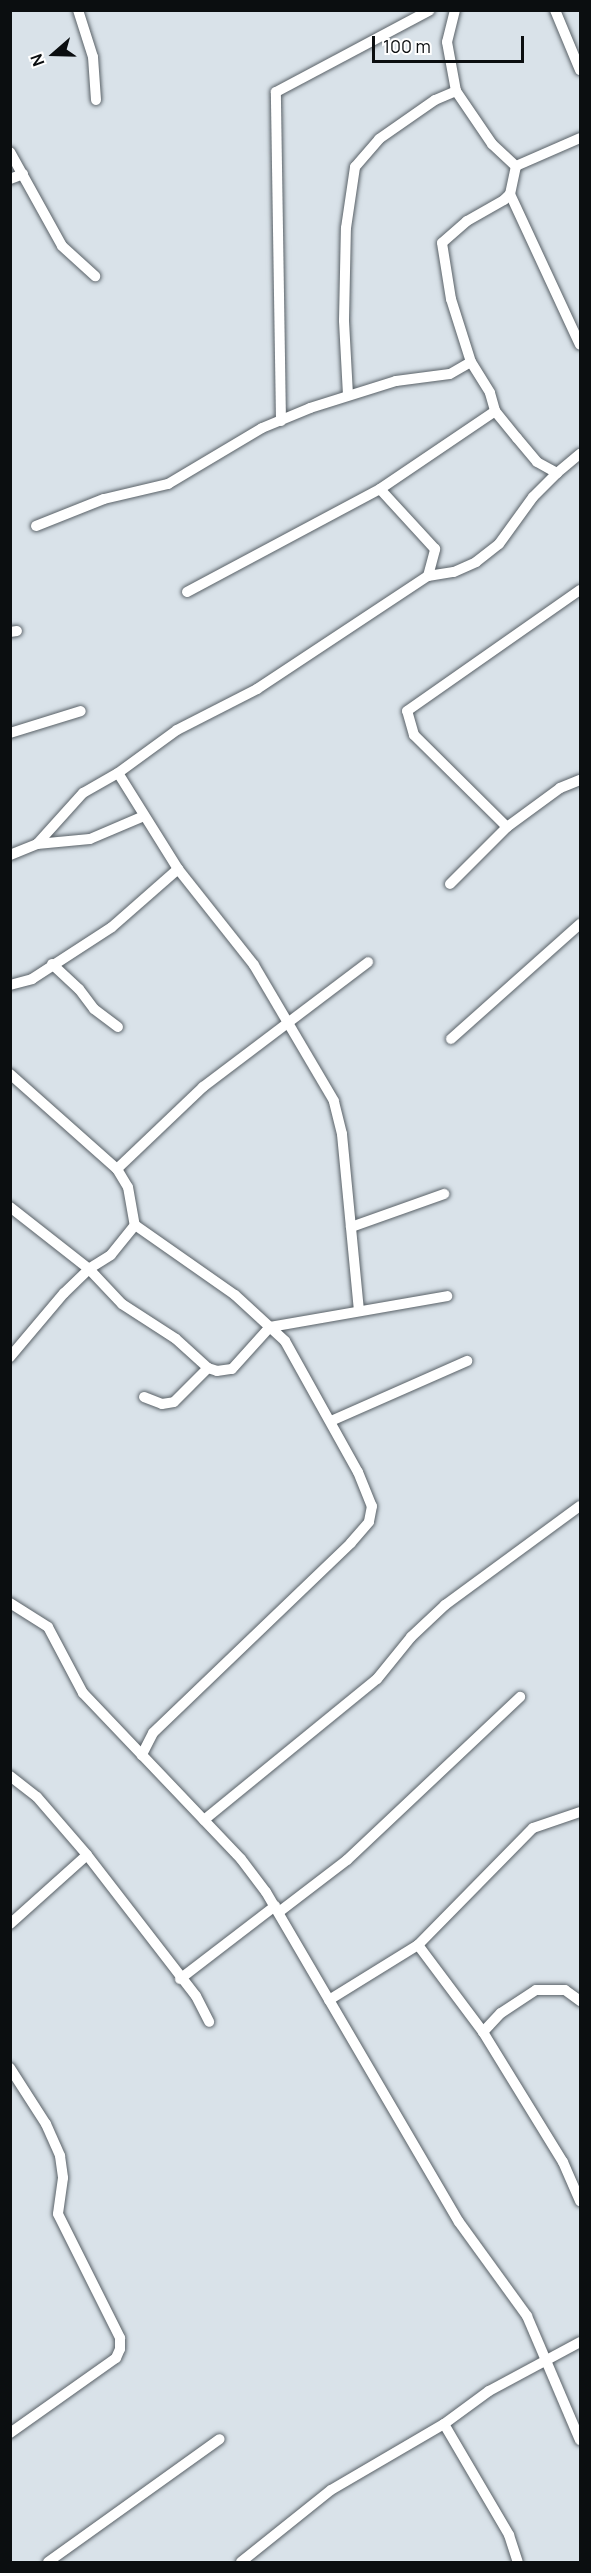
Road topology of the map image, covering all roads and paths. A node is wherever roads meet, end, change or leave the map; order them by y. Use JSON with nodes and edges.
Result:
{"nodes":[{"id":1,"x":78,"y":10,"type":"edge"},
{"id":2,"x":430,"y":10,"type":"edge"},
{"id":3,"x":455,"y":10,"type":"edge"},
{"id":4,"x":555,"y":10,"type":"edge"},
{"id":5,"x":580,"y":70,"type":"edge"},
{"id":6,"x":456,"y":91,"type":"junction"},
{"id":7,"x":96,"y":100,"type":"dead end"},
{"id":8,"x":580,"y":138,"type":"edge"},
{"id":9,"x":10,"y":152,"type":"edge"},
{"id":10,"x":516,"y":166,"type":"junction"},
{"id":11,"x":23,"y":174,"type":"junction"},
{"id":12,"x":10,"y":179,"type":"edge"},
{"id":13,"x":510,"y":194,"type":"junction"},
{"id":14,"x":95,"y":276,"type":"dead end"},
{"id":15,"x":580,"y":345,"type":"edge"},
{"id":16,"x":471,"y":362,"type":"junction"},
{"id":17,"x":348,"y":395,"type":"junction"},
{"id":18,"x":495,"y":411,"type":"junction"},
{"id":19,"x":281,"y":421,"type":"junction"},
{"id":20,"x":580,"y":454,"type":"edge"},
{"id":21,"x":557,"y":472,"type":"junction"},
{"id":22,"x":380,"y":489,"type":"junction"},
{"id":23,"x":36,"y":526,"type":"dead end"},
{"id":24,"x":428,"y":576,"type":"junction"},
{"id":25,"x":580,"y":590,"type":"edge"},
{"id":26,"x":187,"y":592,"type":"dead end"},
{"id":27,"x":81,"y":711,"type":"dead end"},
{"id":28,"x":10,"y":733,"type":"edge"},
{"id":29,"x":118,"y":773,"type":"junction"},
{"id":30,"x":580,"y":780,"type":"edge"},
{"id":31,"x":144,"y":816,"type":"junction"},
{"id":32,"x":507,"y":827,"type":"junction"},
{"id":33,"x":37,"y":844,"type":"junction"},
{"id":34,"x":10,"y":855,"type":"edge"},
{"id":35,"x":178,"y":869,"type":"junction"},
{"id":36,"x":450,"y":884,"type":"dead end"},
{"id":37,"x":580,"y":924,"type":"edge"},
{"id":38,"x":368,"y":962,"type":"dead end"},
{"id":39,"x":52,"y":964,"type":"junction"},
{"id":40,"x":10,"y":985,"type":"edge"},
{"id":41,"x":288,"y":1023,"type":"junction"},
{"id":42,"x":118,"y":1027,"type":"dead end"},
{"id":43,"x":451,"y":1040,"type":"dead end"},
{"id":44,"x":10,"y":1074,"type":"edge"},
{"id":45,"x":117,"y":1169,"type":"junction"},
{"id":46,"x":444,"y":1194,"type":"dead end"},
{"id":47,"x":10,"y":1207,"type":"edge"},
{"id":48,"x":135,"y":1225,"type":"junction"},
{"id":49,"x":351,"y":1227,"type":"junction"},
{"id":50,"x":89,"y":1269,"type":"junction"},
{"id":51,"x":447,"y":1296,"type":"dead end"},
{"id":52,"x":359,"y":1311,"type":"junction"},
{"id":53,"x":270,"y":1327,"type":"junction"},
{"id":54,"x":10,"y":1357,"type":"edge"},
{"id":55,"x":467,"y":1361,"type":"dead end"},
{"id":56,"x":208,"y":1368,"type":"junction"},
{"id":57,"x":144,"y":1397,"type":"dead end"},
{"id":58,"x":331,"y":1421,"type":"junction"},
{"id":59,"x":580,"y":1506,"type":"edge"},
{"id":60,"x":10,"y":1603,"type":"edge"},
{"id":61,"x":520,"y":1697,"type":"dead end"},
{"id":62,"x":142,"y":1755,"type":"junction"},
{"id":63,"x":10,"y":1776,"type":"edge"},
{"id":64,"x":580,"y":1812,"type":"edge"},
{"id":65,"x":204,"y":1820,"type":"junction"},
{"id":66,"x":87,"y":1855,"type":"junction"},
{"id":67,"x":277,"y":1909,"type":"junction"},
{"id":68,"x":10,"y":1924,"type":"edge"},
{"id":69,"x":418,"y":1945,"type":"junction"},
{"id":70,"x":180,"y":1979,"type":"junction"},
{"id":71,"x":328,"y":2000,"type":"junction"},
{"id":72,"x":580,"y":2001,"type":"edge"},
{"id":73,"x":209,"y":2022,"type":"dead end"},
{"id":74,"x":483,"y":2032,"type":"junction"},
{"id":75,"x":10,"y":2068,"type":"edge"},
{"id":76,"x":580,"y":2201,"type":"edge"},
{"id":77,"x":580,"y":2342,"type":"edge"},
{"id":78,"x":545,"y":2360,"type":"junction"},
{"id":79,"x":444,"y":2424,"type":"junction"},
{"id":80,"x":10,"y":2433,"type":"edge"},
{"id":81,"x":220,"y":2439,"type":"dead end"},
{"id":82,"x":580,"y":2440,"type":"edge"},
{"id":83,"x":48,"y":2562,"type":"edge"},
{"id":84,"x":241,"y":2562,"type":"edge"},
{"id":85,"x":518,"y":2562,"type":"edge"}],
"edges":[{"from":1,"to":7,"type":"street"},
{"from":2,"to":19,"type":"street"},
{"from":3,"to":6,"type":"street"},
{"from":4,"to":5,"type":"street"},
{"from":6,"to":10,"type":"street"},
{"from":6,"to":17,"type":"street"},
{"from":8,"to":10,"type":"street"},
{"from":9,"to":11,"type":"street"},
{"from":10,"to":13,"type":"street"},
{"from":11,"to":12,"type":"street"},
{"from":11,"to":14,"type":"street"},
{"from":13,"to":15,"type":"street"},
{"from":13,"to":16,"type":"street"},
{"from":16,"to":17,"type":"street"},
{"from":16,"to":18,"type":"street"},
{"from":17,"to":19,"type":"street"},
{"from":18,"to":21,"type":"street"},
{"from":18,"to":22,"type":"street"},
{"from":19,"to":23,"type":"street"},
{"from":20,"to":21,"type":"street"},
{"from":21,"to":24,"type":"street"},
{"from":22,"to":24,"type":"street"},
{"from":22,"to":26,"type":"street"},
{"from":24,"to":29,"type":"street"},
{"from":25,"to":32,"type":"street"},
{"from":27,"to":28,"type":"street"},
{"from":29,"to":31,"type":"street"},
{"from":29,"to":33,"type":"street"},
{"from":30,"to":32,"type":"street"},
{"from":31,"to":33,"type":"street"},
{"from":31,"to":35,"type":"street"},
{"from":32,"to":36,"type":"street"},
{"from":33,"to":34,"type":"street"},
{"from":35,"to":39,"type":"street"},
{"from":35,"to":41,"type":"street"},
{"from":37,"to":43,"type":"street"},
{"from":38,"to":41,"type":"street"},
{"from":39,"to":40,"type":"street"},
{"from":39,"to":42,"type":"street"},
{"from":41,"to":45,"type":"street"},
{"from":41,"to":49,"type":"street"},
{"from":44,"to":45,"type":"street"},
{"from":45,"to":48,"type":"street"},
{"from":46,"to":49,"type":"street"},
{"from":47,"to":50,"type":"street"},
{"from":48,"to":50,"type":"street"},
{"from":48,"to":53,"type":"street"},
{"from":49,"to":52,"type":"street"},
{"from":50,"to":54,"type":"street"},
{"from":50,"to":56,"type":"street"},
{"from":51,"to":52,"type":"street"},
{"from":52,"to":53,"type":"street"},
{"from":53,"to":56,"type":"street"},
{"from":53,"to":58,"type":"street"},
{"from":55,"to":58,"type":"street"},
{"from":56,"to":57,"type":"street"},
{"from":58,"to":62,"type":"street"},
{"from":59,"to":65,"type":"street"},
{"from":60,"to":62,"type":"street"},
{"from":61,"to":67,"type":"street"},
{"from":62,"to":65,"type":"street"},
{"from":63,"to":66,"type":"street"},
{"from":64,"to":69,"type":"street"},
{"from":65,"to":67,"type":"street"},
{"from":66,"to":68,"type":"street"},
{"from":66,"to":70,"type":"street"},
{"from":67,"to":70,"type":"street"},
{"from":67,"to":71,"type":"street"},
{"from":69,"to":71,"type":"street"},
{"from":69,"to":74,"type":"street"},
{"from":70,"to":73,"type":"street"},
{"from":71,"to":78,"type":"street"},
{"from":72,"to":74,"type":"street"},
{"from":74,"to":76,"type":"street"},
{"from":75,"to":80,"type":"street"},
{"from":77,"to":78,"type":"street"},
{"from":78,"to":79,"type":"street"},
{"from":78,"to":82,"type":"street"},
{"from":79,"to":84,"type":"street"},
{"from":79,"to":85,"type":"street"},
{"from":81,"to":83,"type":"street"}]}
